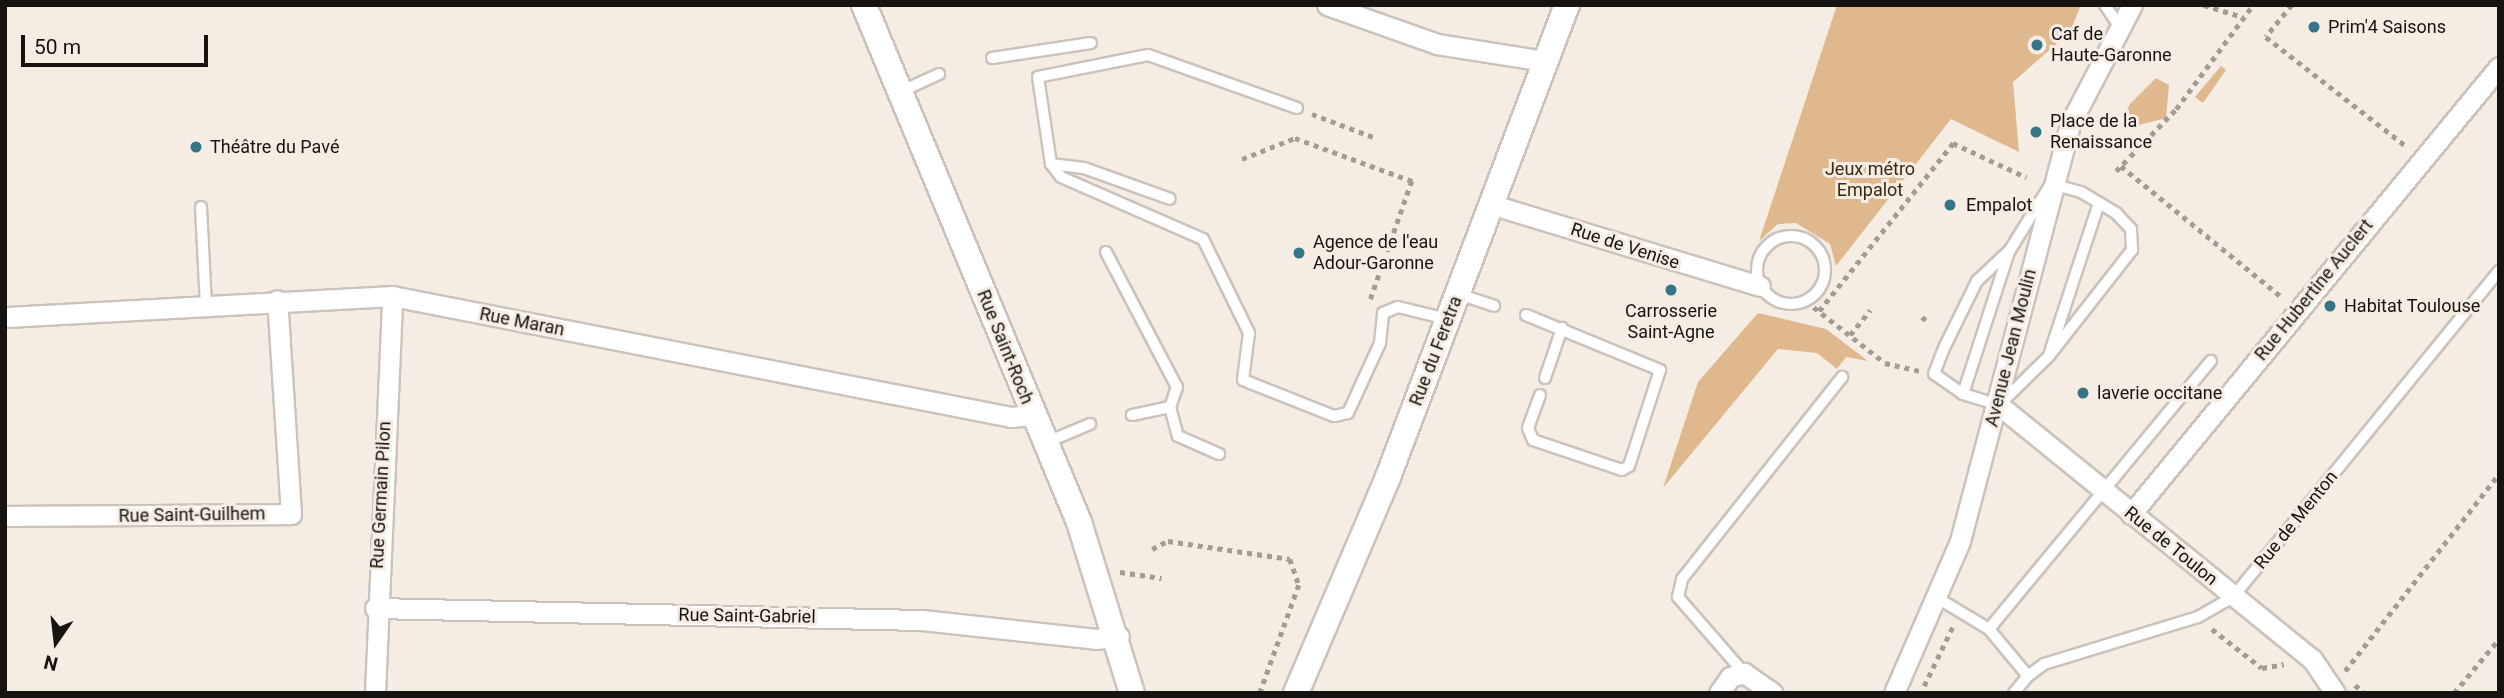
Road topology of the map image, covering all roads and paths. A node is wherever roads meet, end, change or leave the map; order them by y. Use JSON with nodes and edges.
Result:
{"nodes":[{"id":1,"x":864,"y":5,"type":"edge"},
{"id":2,"x":1327,"y":5,"type":"edge"},
{"id":3,"x":1567,"y":5,"type":"edge"},
{"id":4,"x":2105,"y":5,"type":"edge"},
{"id":5,"x":2132,"y":5,"type":"edge"},
{"id":6,"x":2204,"y":5,"type":"edge"},
{"id":7,"x":2253,"y":5,"type":"edge"},
{"id":8,"x":2292,"y":5,"type":"edge"},
{"id":9,"x":2243,"y":17,"type":"junction"},
{"id":10,"x":2119,"y":26,"type":"junction"},
{"id":11,"x":1091,"y":43,"type":"dead end"},
{"id":12,"x":992,"y":58,"type":"dead end"},
{"id":13,"x":1544,"y":61,"type":"junction"},
{"id":14,"x":2499,"y":67,"type":"edge"},
{"id":15,"x":939,"y":74,"type":"dead end"},
{"id":16,"x":900,"y":92,"type":"junction"},
{"id":17,"x":1297,"y":108,"type":"joint"},
{"id":18,"x":1376,"y":138,"type":"dead end"},
{"id":19,"x":2421,"y":158,"type":"junction"},
{"id":20,"x":1242,"y":159,"type":"dead end"},
{"id":21,"x":1051,"y":164,"type":"junction"},
{"id":22,"x":2121,"y":166,"type":"junction"},
{"id":23,"x":2116,"y":171,"type":"dead end"},
{"id":24,"x":2026,"y":177,"type":"dead end"},
{"id":25,"x":2051,"y":184,"type":"junction"},
{"id":26,"x":1170,"y":199,"type":"dead end"},
{"id":27,"x":2099,"y":203,"type":"junction"},
{"id":28,"x":1490,"y":204,"type":"junction"},
{"id":29,"x":201,"y":207,"type":"dead end"},
{"id":30,"x":2010,"y":250,"type":"junction"},
{"id":31,"x":1106,"y":252,"type":"dead end"},
{"id":32,"x":2499,"y":271,"type":"edge"},
{"id":33,"x":1760,"y":286,"type":"junction"},
{"id":34,"x":1457,"y":294,"type":"junction"},
{"id":35,"x":392,"y":296,"type":"junction"},
{"id":36,"x":277,"y":300,"type":"junction"},
{"id":37,"x":1806,"y":301,"type":"junction"},
{"id":38,"x":206,"y":305,"type":"junction"},
{"id":39,"x":1494,"y":306,"type":"dead end"},
{"id":40,"x":2298,"y":309,"type":"junction"},
{"id":41,"x":1870,"y":310,"type":"dead end"},
{"id":42,"x":1819,"y":311,"type":"junction"},
{"id":43,"x":1383,"y":313,"type":"junction"},
{"id":44,"x":1527,"y":314,"type":"dead end"},
{"id":45,"x":5,"y":317,"type":"edge"},
{"id":46,"x":1448,"y":319,"type":"junction"},
{"id":47,"x":1562,"y":328,"type":"junction"},
{"id":48,"x":1850,"y":335,"type":"junction"},
{"id":49,"x":2049,"y":356,"type":"junction"},
{"id":50,"x":2211,"y":361,"type":"dead end"},
{"id":51,"x":1934,"y":374,"type":"junction"},
{"id":52,"x":1843,"y":377,"type":"dead end"},
{"id":53,"x":1545,"y":378,"type":"dead end"},
{"id":54,"x":1963,"y":394,"type":"junction"},
{"id":55,"x":1540,"y":395,"type":"dead end"},
{"id":56,"x":1999,"y":405,"type":"junction"},
{"id":57,"x":1170,"y":407,"type":"junction"},
{"id":58,"x":1033,"y":415,"type":"junction"},
{"id":59,"x":1132,"y":415,"type":"dead end"},
{"id":60,"x":1090,"y":424,"type":"dead end"},
{"id":61,"x":1045,"y":443,"type":"junction"},
{"id":62,"x":1219,"y":454,"type":"dead end"},
{"id":63,"x":2499,"y":474,"type":"edge"},
{"id":64,"x":2104,"y":492,"type":"junction"},
{"id":65,"x":2131,"y":514,"type":"junction"},
{"id":66,"x":5,"y":516,"type":"edge"},
{"id":67,"x":1152,"y":549,"type":"dead end"},
{"id":68,"x":1095,"y":568,"type":"junction"},
{"id":69,"x":1162,"y":578,"type":"dead end"},
{"id":70,"x":2233,"y":597,"type":"junction"},
{"id":71,"x":1939,"y":599,"type":"junction"},
{"id":72,"x":375,"y":608,"type":"junction"},
{"id":73,"x":1960,"y":612,"type":"junction"},
{"id":74,"x":1989,"y":629,"type":"junction"},
{"id":75,"x":1119,"y":636,"type":"junction"},
{"id":76,"x":2499,"y":639,"type":"edge"},
{"id":77,"x":1744,"y":673,"type":"junction"},
{"id":78,"x":2028,"y":676,"type":"junction"},
{"id":79,"x":2332,"y":691,"type":"edge"},
{"id":80,"x":375,"y":693,"type":"edge"},
{"id":81,"x":1132,"y":693,"type":"edge"},
{"id":82,"x":1260,"y":693,"type":"edge"},
{"id":83,"x":1296,"y":693,"type":"edge"},
{"id":84,"x":1719,"y":693,"type":"edge"},
{"id":85,"x":1773,"y":693,"type":"edge"},
{"id":86,"x":1894,"y":693,"type":"edge"},
{"id":87,"x":1920,"y":693,"type":"edge"},
{"id":88,"x":2014,"y":693,"type":"edge"},
{"id":89,"x":2454,"y":693,"type":"edge"}],
"edges":[{"from":1,"to":16,"type":"street","name":"Rue Saint-Roch"},
{"from":2,"to":13,"type":"street"},
{"from":3,"to":13,"type":"street","name":"Rue du Feretra"},
{"from":4,"to":10,"type":"lane"},
{"from":5,"to":10,"type":"street","name":"Avenue Jean Moulin"},
{"from":6,"to":9,"type":"path"},
{"from":7,"to":9,"type":"path"},
{"from":8,"to":19,"type":"path"},
{"from":9,"to":22,"type":"path"},
{"from":10,"to":25,"type":"street","name":"Avenue Jean Moulin"},
{"from":11,"to":12,"type":"lane"},
{"from":13,"to":28,"type":"street","name":"Rue du Feretra"},
{"from":14,"to":19,"type":"street","name":"Rue Hubertine Auclert"},
{"from":15,"to":16,"type":"lane"},
{"from":16,"to":58,"type":"street","name":"Rue Saint-Roch"},
{"from":17,"to":18,"type":"path"},
{"from":17,"to":21,"type":"lane"},
{"from":19,"to":40,"type":"street","name":"Rue Hubertine Auclert"},
{"from":20,"to":43,"type":"path"},
{"from":21,"to":26,"type":"lane"},
{"from":21,"to":43,"type":"lane"},
{"from":22,"to":23,"type":"path"},
{"from":22,"to":40,"type":"path"},
{"from":24,"to":42,"type":"path"},
{"from":25,"to":27,"type":"lane"},
{"from":25,"to":30,"type":"lane"},
{"from":25,"to":56,"type":"street","name":"Avenue Jean Moulin"},
{"from":27,"to":49,"type":"lane"},
{"from":27,"to":49,"type":"lane"},
{"from":28,"to":33,"type":"street","name":"Rue de Venise"},
{"from":28,"to":34,"type":"street","name":"Rue du Feretra"},
{"from":29,"to":38,"type":"lane"},
{"from":30,"to":51,"type":"lane"},
{"from":30,"to":54,"type":"lane"},
{"from":31,"to":57,"type":"lane"},
{"from":32,"to":70,"type":"lane","name":"Rue de Menton"},
{"from":33,"to":37,"type":"lane","name":"Rue de Venise"},
{"from":33,"to":37,"type":"lane"},
{"from":34,"to":39,"type":"lane"},
{"from":34,"to":46,"type":"street","name":"Rue du Feretra"},
{"from":35,"to":36,"type":"street","name":"Rue Maran"},
{"from":35,"to":58,"type":"street","name":"Rue Maran"},
{"from":35,"to":72,"type":"street","name":"Rue Germain Pilon"},
{"from":36,"to":38,"type":"street","name":"Rue Maran"},
{"from":36,"to":66,"type":"street","name":"Rue Saint-Guilhem"},
{"from":37,"to":42,"type":"path"},
{"from":38,"to":45,"type":"street","name":"Rue Maran"},
{"from":40,"to":65,"type":"street","name":"Rue Hubertine Auclert"},
{"from":41,"to":48,"type":"path"},
{"from":42,"to":48,"type":"path"},
{"from":43,"to":46,"type":"lane"},
{"from":44,"to":47,"type":"lane"},
{"from":46,"to":83,"type":"street","name":"Rue du Feretra"},
{"from":47,"to":53,"type":"lane"},
{"from":47,"to":55,"type":"lane"},
{"from":48,"to":51,"type":"path"},
{"from":49,"to":56,"type":"lane"},
{"from":50,"to":64,"type":"lane"},
{"from":51,"to":54,"type":"lane"},
{"from":52,"to":77,"type":"lane"},
{"from":54,"to":56,"type":"lane"},
{"from":56,"to":64,"type":"street","name":"Rue de Toulon"},
{"from":56,"to":71,"type":"street","name":"Avenue Jean Moulin"},
{"from":57,"to":59,"type":"lane"},
{"from":57,"to":62,"type":"lane"},
{"from":58,"to":61,"type":"street","name":"Rue Saint-Roch"},
{"from":60,"to":61,"type":"lane"},
{"from":61,"to":68,"type":"street","name":"Rue Saint-Roch"},
{"from":63,"to":79,"type":"path"},
{"from":64,"to":65,"type":"street","name":"Rue de Toulon"},
{"from":64,"to":74,"type":"lane"},
{"from":65,"to":70,"type":"street","name":"Rue de Toulon"},
{"from":67,"to":82,"type":"path"},
{"from":68,"to":69,"type":"path"},
{"from":68,"to":75,"type":"street","name":"Rue Saint-Roch"},
{"from":70,"to":78,"type":"lane","name":"Rue de Menton"},
{"from":70,"to":79,"type":"street","name":"Rue de Toulon"},
{"from":71,"to":73,"type":"lane"},
{"from":71,"to":86,"type":"street","name":"Avenue Jean Moulin"},
{"from":72,"to":75,"type":"street","name":"Rue Saint-Gabriel"},
{"from":72,"to":80,"type":"street","name":"Rue Germain Pilon"},
{"from":73,"to":74,"type":"lane"},
{"from":73,"to":87,"type":"path"},
{"from":74,"to":78,"type":"lane"},
{"from":75,"to":81,"type":"street","name":"Rue Saint-Roch"},
{"from":76,"to":89,"type":"path"},
{"from":77,"to":84,"type":"street"},
{"from":77,"to":85,"type":"street"},
{"from":78,"to":88,"type":"lane","name":"Rue de Menton"}]}
